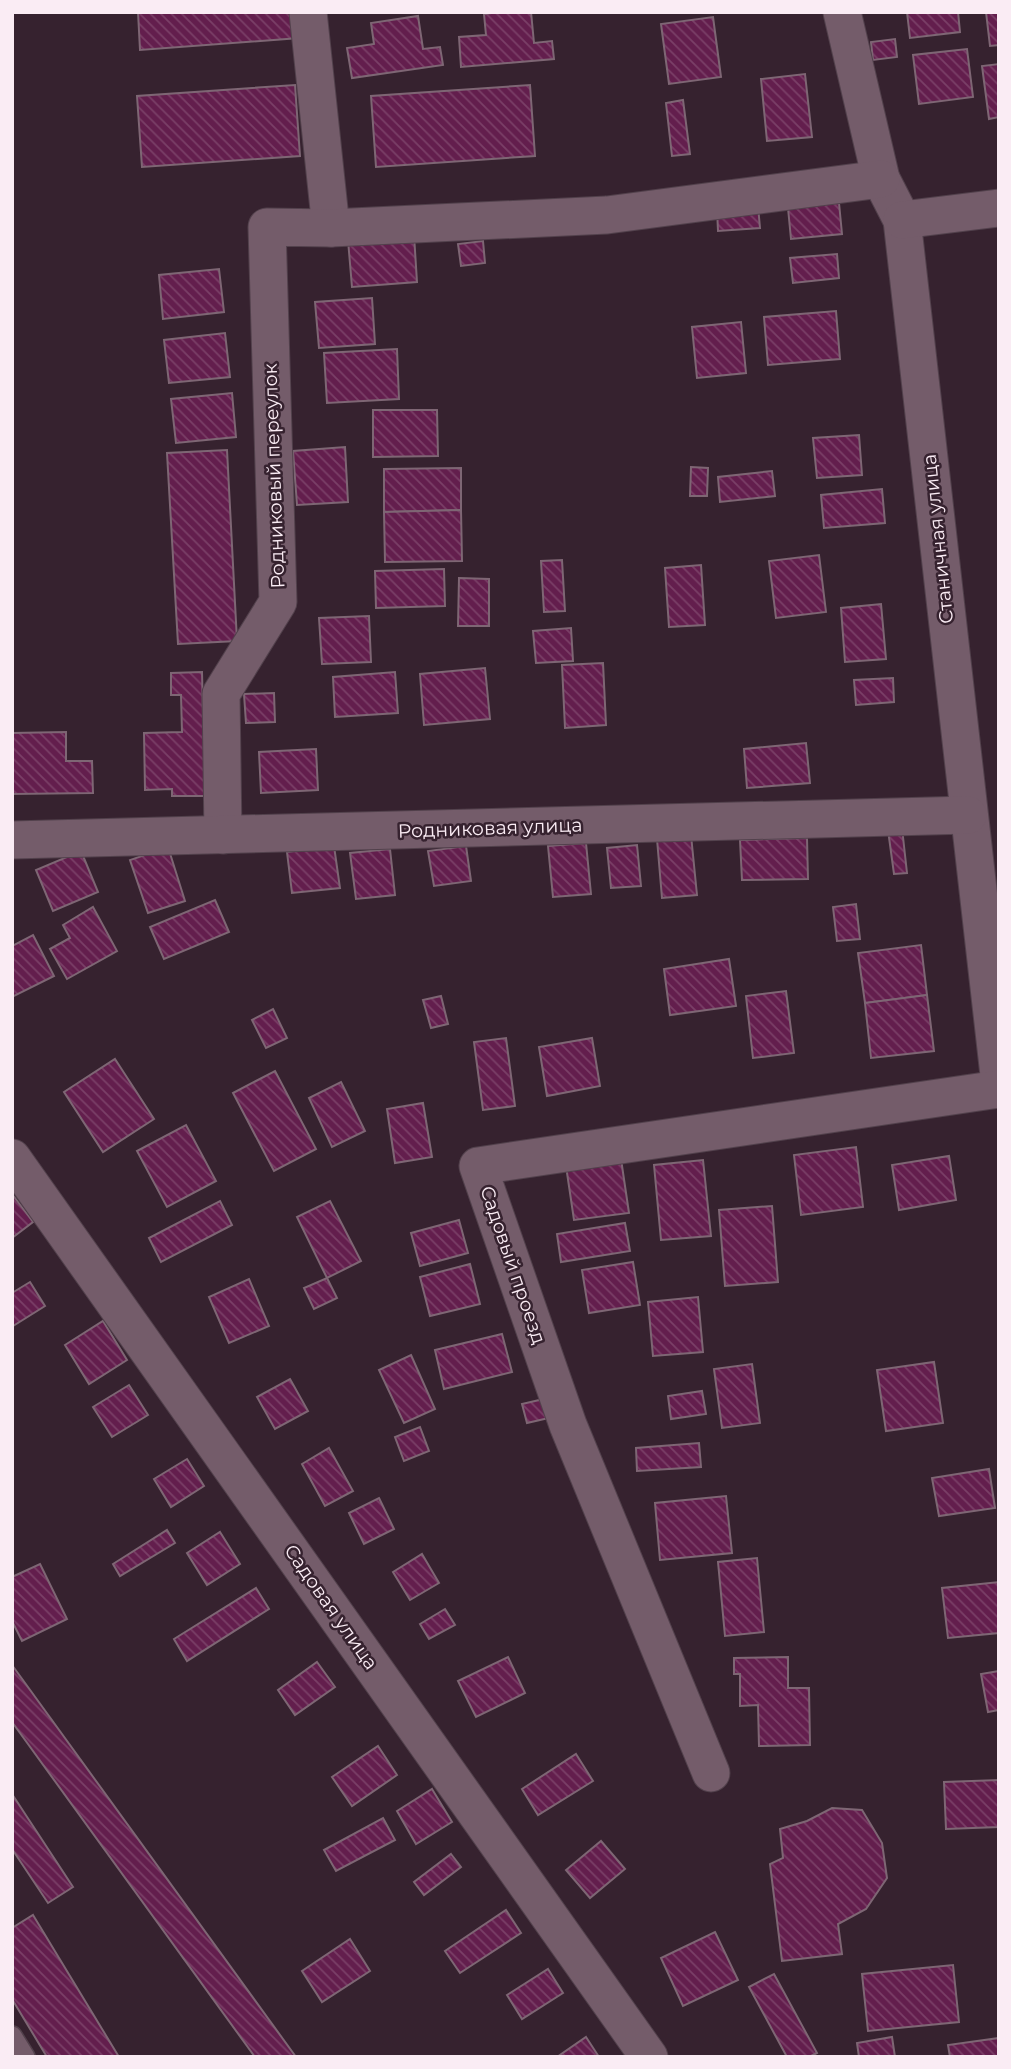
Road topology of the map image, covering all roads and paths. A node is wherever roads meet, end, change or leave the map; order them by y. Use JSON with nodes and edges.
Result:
{"nodes":[{"id":1,"x":308,"y":12,"type":"edge"},
{"id":2,"x":842,"y":12,"type":"edge"},
{"id":3,"x":881,"y":179,"type":"junction"},
{"id":4,"x":999,"y":208,"type":"edge"},
{"id":5,"x":902,"y":220,"type":"junction"},
{"id":6,"x":331,"y":228,"type":"junction"},
{"id":7,"x":980,"y":832,"type":"edge"},
{"id":8,"x":223,"y":835,"type":"junction"},
{"id":9,"x":12,"y":841,"type":"edge"},
{"id":10,"x":999,"y":1075,"type":"edge"},
{"id":11,"x":999,"y":1089,"type":"edge"},
{"id":12,"x":12,"y":1158,"type":"edge"},
{"id":13,"x":711,"y":1773,"type":"dead end"},
{"id":14,"x":12,"y":2036,"type":"edge"},
{"id":15,"x":25,"y":2057,"type":"edge"},
{"id":16,"x":649,"y":2057,"type":"edge"}],
"edges":[{"from":1,"to":6,"type":"street"},
{"from":2,"to":3,"type":"street","name":"Станичная улица"},
{"from":3,"to":5,"type":"street","name":"Станичная улица"},
{"from":3,"to":6,"type":"street"},
{"from":4,"to":5,"type":"street"},
{"from":5,"to":7,"type":"street","name":"Станичная улица"},
{"from":6,"to":8,"type":"street","name":"Родниковый переулок"},
{"from":7,"to":8,"type":"street","name":"Родниковая улица"},
{"from":7,"to":10,"type":"street","name":"Станичная улица"},
{"from":8,"to":9,"type":"street","name":"Родниковая улица"},
{"from":11,"to":13,"type":"street","name":"Садовый проезд"},
{"from":12,"to":16,"type":"street","name":"Садовая улица"},
{"from":14,"to":15,"type":"lane"}]}
